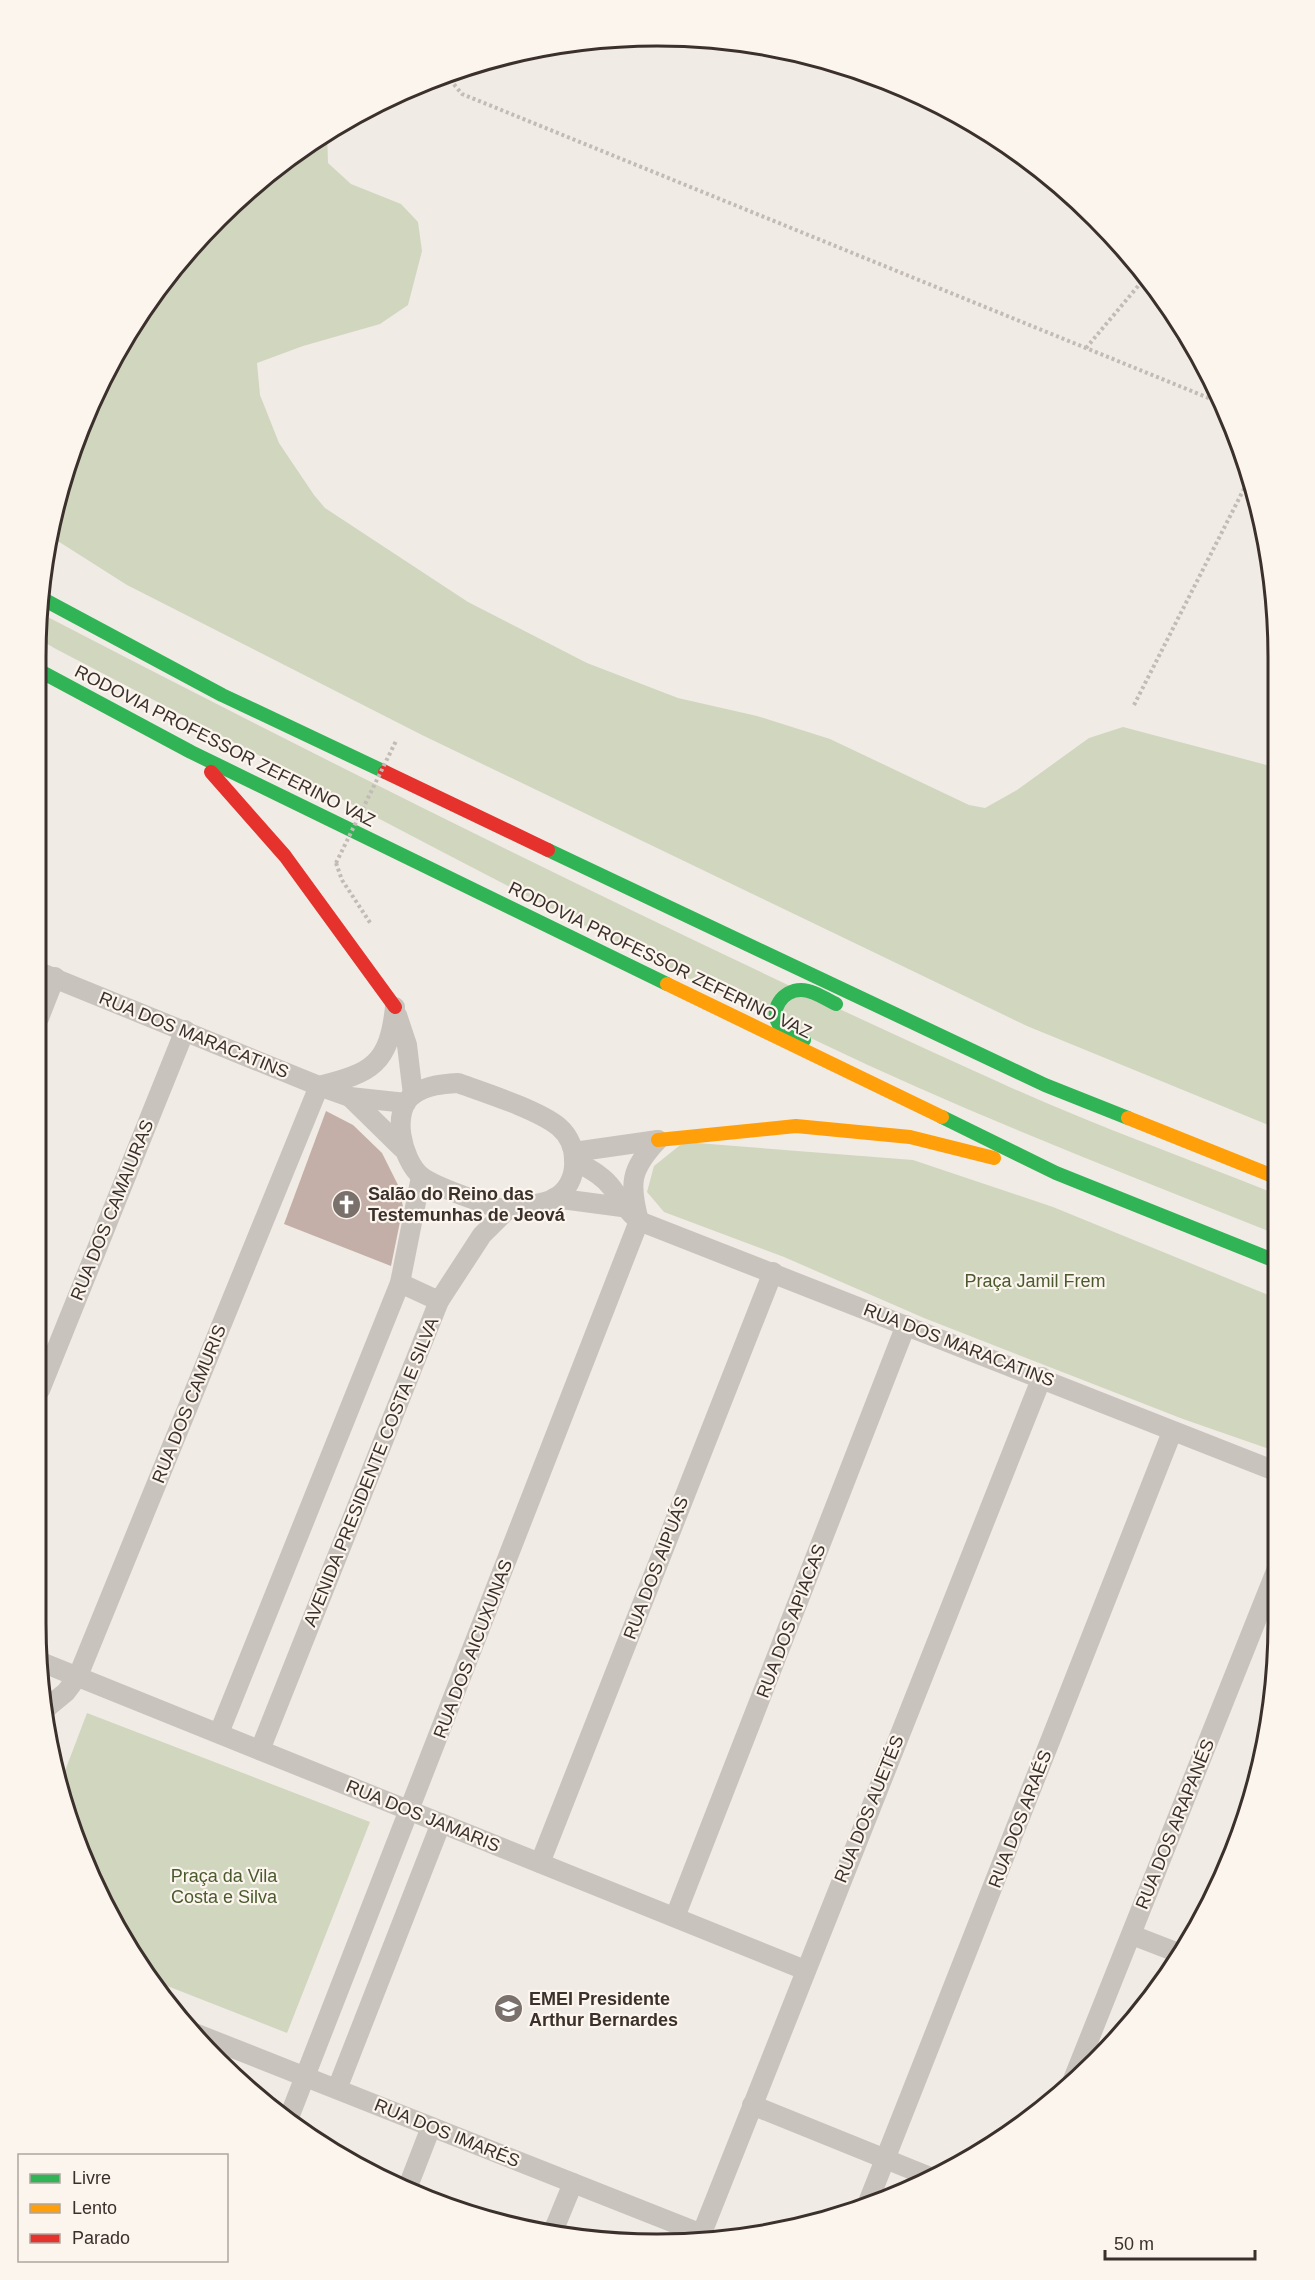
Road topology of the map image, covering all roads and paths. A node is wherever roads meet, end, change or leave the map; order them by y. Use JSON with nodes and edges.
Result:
{"nodes":[{"id":1,"x":452,"y":82,"type":"edge"},
{"id":2,"x":1140,"y":284,"type":"edge"},
{"id":3,"x":1086,"y":348,"type":"junction"},
{"id":4,"x":1210,"y":399,"type":"edge"},
{"id":5,"x":1244,"y":488,"type":"edge"},
{"id":6,"x":50,"y":603,"type":"edge"},
{"id":7,"x":46,"y":674,"type":"edge"},
{"id":8,"x":1134,"y":705,"type":"dead end"},
{"id":9,"x":396,"y":741,"type":"dead end"},
{"id":10,"x":191,"y":752,"type":"junction"},
{"id":11,"x":336,"y":863,"type":"dead end"},
{"id":12,"x":47,"y":974,"type":"edge"},
{"id":13,"x":395,"y":1006,"type":"junction"},
{"id":14,"x":846,"y":1009,"type":"dead end"},
{"id":15,"x":184,"y":1030,"type":"junction"},
{"id":16,"x":936,"y":1050,"type":"dead end"},
{"id":17,"x":319,"y":1086,"type":"junction"},
{"id":18,"x":350,"y":1097,"type":"junction"},
{"id":19,"x":409,"y":1099,"type":"junction"},
{"id":20,"x":658,"y":1140,"type":"junction"},
{"id":21,"x":402,"y":1148,"type":"junction"},
{"id":22,"x":574,"y":1156,"type":"junction"},
{"id":23,"x":1056,"y":1173,"type":"junction"},
{"id":24,"x":1268,"y":1174,"type":"edge"},
{"id":25,"x":422,"y":1177,"type":"junction"},
{"id":26,"x":1268,"y":1185,"type":"edge"},
{"id":27,"x":554,"y":1198,"type":"junction"},
{"id":28,"x":622,"y":1207,"type":"junction"},
{"id":29,"x":507,"y":1210,"type":"junction"},
{"id":30,"x":639,"y":1221,"type":"junction"},
{"id":31,"x":1243,"y":1232,"type":"dead end"},
{"id":32,"x":1268,"y":1258,"type":"edge"},
{"id":33,"x":772,"y":1272,"type":"junction"},
{"id":34,"x":400,"y":1283,"type":"junction"},
{"id":35,"x":439,"y":1301,"type":"junction"},
{"id":36,"x":906,"y":1325,"type":"junction"},
{"id":37,"x":46,"y":1375,"type":"edge"},
{"id":38,"x":1042,"y":1377,"type":"junction"},
{"id":39,"x":1172,"y":1432,"type":"junction"},
{"id":40,"x":1268,"y":1468,"type":"edge"},
{"id":41,"x":1268,"y":1591,"type":"edge"},
{"id":42,"x":48,"y":1665,"type":"edge"},
{"id":43,"x":78,"y":1676,"type":"junction"},
{"id":44,"x":52,"y":1703,"type":"edge"},
{"id":45,"x":219,"y":1734,"type":"junction"},
{"id":46,"x":260,"y":1750,"type":"junction"},
{"id":47,"x":410,"y":1811,"type":"junction"},
{"id":48,"x":441,"y":1823,"type":"junction"},
{"id":49,"x":540,"y":1863,"type":"junction"},
{"id":50,"x":675,"y":1917,"type":"junction"},
{"id":51,"x":1132,"y":1935,"type":"junction"},
{"id":52,"x":1173,"y":1951,"type":"edge"},
{"id":53,"x":805,"y":1970,"type":"junction"},
{"id":54,"x":211,"y":2040,"type":"edge"},
{"id":55,"x":1079,"y":2065,"type":"edge"},
{"id":56,"x":306,"y":2077,"type":"junction"},
{"id":57,"x":337,"y":2089,"type":"junction"},
{"id":58,"x":752,"y":2105,"type":"junction"},
{"id":59,"x":292,"y":2111,"type":"edge"},
{"id":60,"x":431,"y":2127,"type":"junction"},
{"id":61,"x":886,"y":2158,"type":"junction"},
{"id":62,"x":921,"y":2173,"type":"edge"},
{"id":63,"x":410,"y":2181,"type":"edge"},
{"id":64,"x":573,"y":2183,"type":"junction"},
{"id":65,"x":871,"y":2194,"type":"edge"},
{"id":66,"x":556,"y":2225,"type":"edge"},
{"id":67,"x":703,"y":2231,"type":"edge"},
{"id":68,"x":687,"y":2232,"type":"edge"}],
"edges":[{"from":1,"to":3,"type":"path"},
{"from":2,"to":3,"type":"path"},
{"from":3,"to":4,"type":"path"},
{"from":5,"to":8,"type":"path"},
{"from":6,"to":24,"type":"highway"},
{"from":7,"to":10,"type":"highway","name":"RODOVIA PROFESSOR ZEFERINO VAZ"},
{"from":9,"to":11,"type":"path","bridge":true},
{"from":10,"to":13,"type":"highway"},
{"from":10,"to":23,"type":"highway","name":"RODOVIA PROFESSOR ZEFERINO VAZ"},
{"from":12,"to":15,"type":"street","name":"RUA DOS MARACATINS"},
{"from":13,"to":17,"type":"street"},
{"from":13,"to":19,"type":"street"},
{"from":14,"to":31,"type":"highway"},
{"from":15,"to":17,"type":"street","name":"RUA DOS MARACATINS"},
{"from":15,"to":37,"type":"street","name":"RUA DOS CAMAIURAS"},
{"from":16,"to":26,"type":"highway"},
{"from":17,"to":18,"type":"street","name":"RUA DOS MARACATINS"},
{"from":17,"to":43,"type":"street","name":"RUA DOS CAMURIS"},
{"from":18,"to":19,"type":"street","name":"RUA DOS MARACATINS"},
{"from":18,"to":21,"type":"street","name":"RUA DOS MARACATINS"},
{"from":19,"to":21,"type":"street"},
{"from":19,"to":22,"type":"street"},
{"from":20,"to":22,"type":"street"},
{"from":20,"to":23,"type":"highway"},
{"from":20,"to":30,"type":"street"},
{"from":21,"to":25,"type":"street"},
{"from":22,"to":27,"type":"street"},
{"from":22,"to":28,"type":"street","name":"RUA DOS MARACATINS"},
{"from":23,"to":32,"type":"highway","name":"RODOVIA PROFESSOR ZEFERINO VAZ"},
{"from":25,"to":29,"type":"street"},
{"from":25,"to":34,"type":"street"},
{"from":27,"to":28,"type":"street"},
{"from":27,"to":29,"type":"street"},
{"from":28,"to":30,"type":"street","name":"RUA DOS MARACATINS"},
{"from":29,"to":35,"type":"street","name":"AVENIDA PRESIDENTE COSTA E SILVA"},
{"from":30,"to":33,"type":"street","name":"RUA DOS MARACATINS"},
{"from":30,"to":47,"type":"street","name":"RUA DOS AICUXUNAS"},
{"from":33,"to":36,"type":"street","name":"RUA DOS MARACATINS"},
{"from":33,"to":49,"type":"street","name":"RUA DOS AIPUÁS"},
{"from":34,"to":35,"type":"street"},
{"from":34,"to":45,"type":"street"},
{"from":35,"to":46,"type":"street","name":"AVENIDA PRESIDENTE COSTA E SILVA"},
{"from":36,"to":38,"type":"street","name":"RUA DOS MARACATINS"},
{"from":36,"to":50,"type":"street","name":"RUA DOS APIACAS"},
{"from":38,"to":39,"type":"street","name":"RUA DOS MARACATINS"},
{"from":38,"to":53,"type":"street","name":"RUA DOS AUETÉS"},
{"from":39,"to":40,"type":"street","name":"RUA DOS MARACATINS"},
{"from":39,"to":61,"type":"street","name":"RUA DOS ARAÉS"},
{"from":41,"to":51,"type":"street","name":"RUA DOS ARAPANÉS"},
{"from":42,"to":43,"type":"street","name":"RUA DOS JAMARIS"},
{"from":43,"to":44,"type":"street","name":"RUA DOS CAMURIS"},
{"from":43,"to":45,"type":"street","name":"RUA DOS JAMARIS"},
{"from":45,"to":46,"type":"street","name":"RUA DOS JAMARIS"},
{"from":46,"to":47,"type":"street","name":"RUA DOS JAMARIS"},
{"from":47,"to":48,"type":"street","name":"RUA DOS JAMARIS"},
{"from":47,"to":56,"type":"street","name":"RUA DOS AICUXUNAS"},
{"from":48,"to":49,"type":"street","name":"RUA DOS JAMARIS"},
{"from":48,"to":57,"type":"street"},
{"from":49,"to":50,"type":"street","name":"RUA DOS JAMARIS"},
{"from":50,"to":53,"type":"street","name":"RUA DOS JAMARIS"},
{"from":51,"to":52,"type":"street"},
{"from":51,"to":55,"type":"street","name":"RUA DOS ARAPANÉS"},
{"from":53,"to":58,"type":"street","name":"RUA DOS AUETÉS"},
{"from":54,"to":56,"type":"street","name":"RUA DOS IMARÉS"},
{"from":56,"to":57,"type":"street","name":"RUA DOS IMARÉS"},
{"from":56,"to":59,"type":"street","name":"RUA DOS AICUXUNAS"},
{"from":57,"to":60,"type":"street","name":"RUA DOS IMARÉS"},
{"from":58,"to":61,"type":"street"},
{"from":58,"to":67,"type":"street","name":"RUA DOS AUETÉS"},
{"from":60,"to":63,"type":"street"},
{"from":60,"to":64,"type":"street","name":"RUA DOS IMARÉS"},
{"from":61,"to":62,"type":"street"},
{"from":61,"to":65,"type":"street","name":"RUA DOS ARAÉS"},
{"from":64,"to":66,"type":"street"},
{"from":64,"to":68,"type":"street","name":"RUA DOS IMARÉS"}]}
